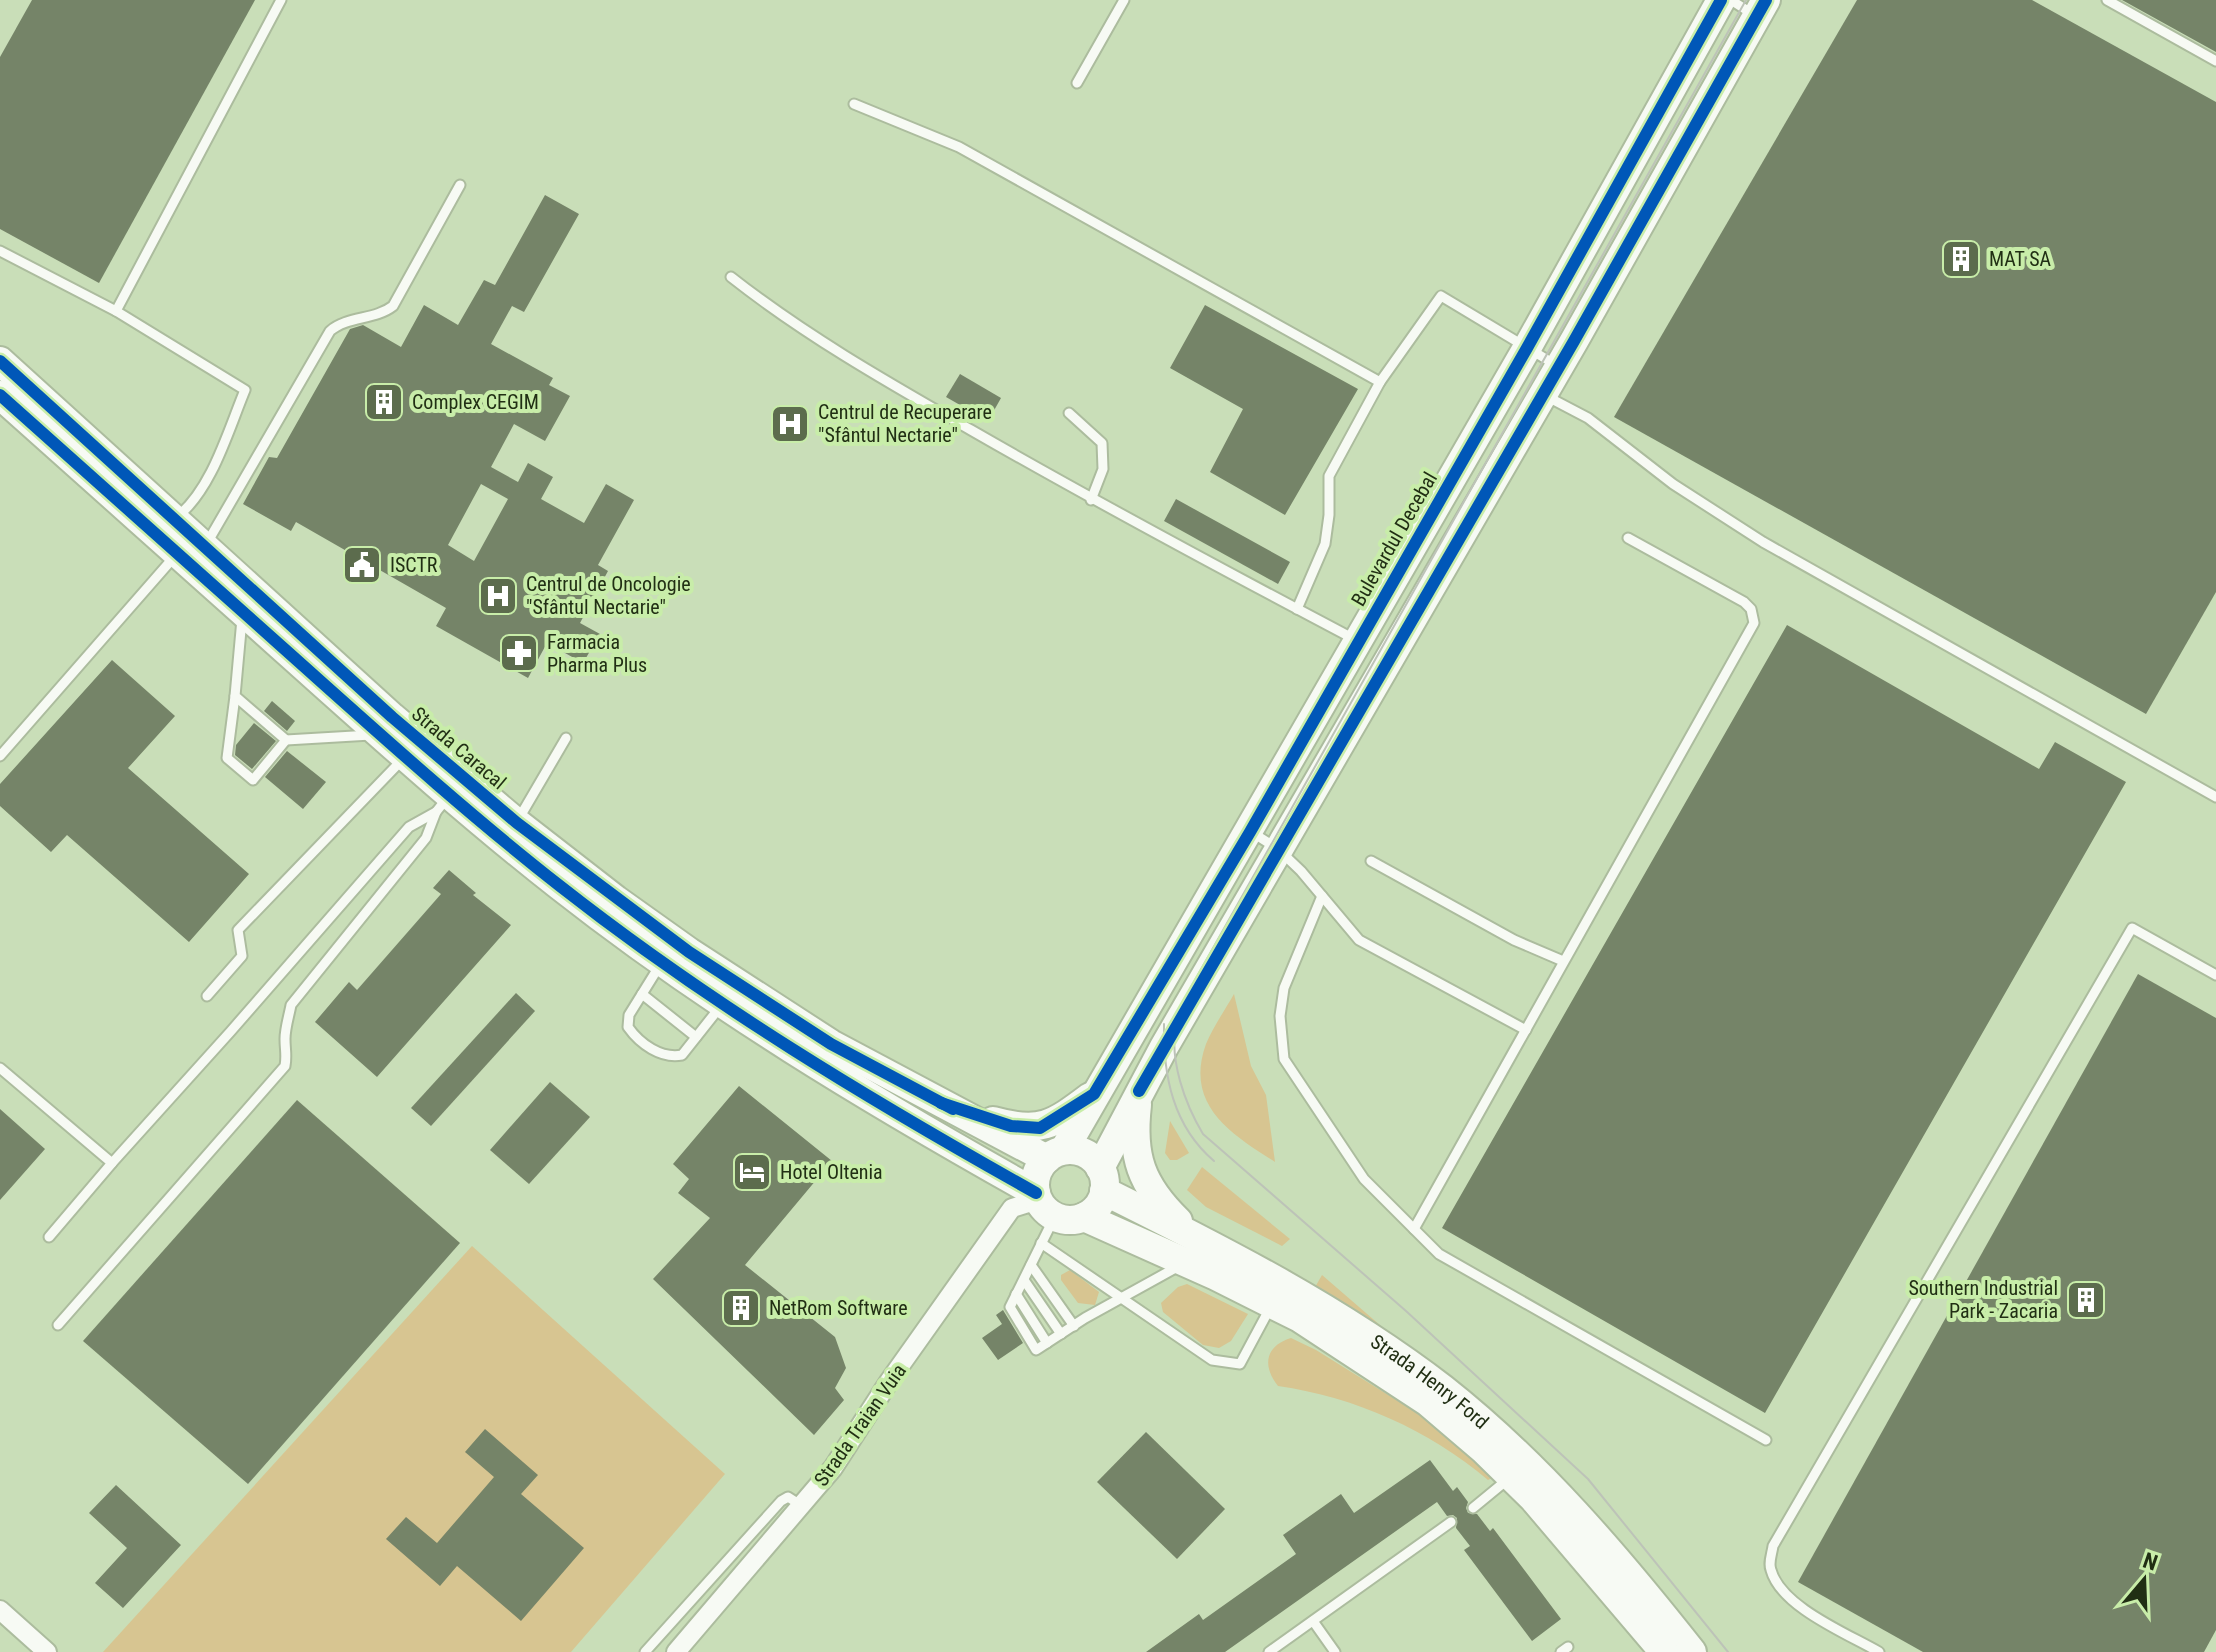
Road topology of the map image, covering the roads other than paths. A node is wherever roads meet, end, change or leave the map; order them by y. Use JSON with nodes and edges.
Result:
{"nodes":[{"id":1,"x":281,"y":0,"type":"edge"},
{"id":2,"x":1124,"y":0,"type":"edge"},
{"id":3,"x":1721,"y":0,"type":"edge"},
{"id":4,"x":1731,"y":0,"type":"edge"},
{"id":5,"x":2107,"y":0,"type":"edge"},
{"id":6,"x":1762,"y":8,"type":"edge"},
{"id":7,"x":2216,"y":61,"type":"edge"},
{"id":8,"x":1077,"y":83,"type":"dead end"},
{"id":9,"x":854,"y":104,"type":"dead end"},
{"id":10,"x":460,"y":185,"type":"dead end"},
{"id":11,"x":0,"y":251,"type":"edge"},
{"id":12,"x":731,"y":277,"type":"dead end"},
{"id":13,"x":116,"y":311,"type":"junction"},
{"id":14,"x":1527,"y":348,"type":"junction"},
{"id":15,"x":0,"y":361,"type":"edge"},
{"id":16,"x":1559,"y":367,"type":"junction"},
{"id":17,"x":1380,"y":382,"type":"junction"},
{"id":18,"x":0,"y":395,"type":"edge"},
{"id":19,"x":1543,"y":395,"type":"junction"},
{"id":20,"x":1069,"y":413,"type":"dead end"},
{"id":21,"x":1091,"y":500,"type":"junction"},
{"id":22,"x":175,"y":519,"type":"junction"},
{"id":23,"x":1628,"y":538,"type":"dead end"},
{"id":24,"x":205,"y":546,"type":"junction"},
{"id":25,"x":177,"y":553,"type":"junction"},
{"id":26,"x":1297,"y":609,"type":"junction"},
{"id":27,"x":243,"y":612,"type":"junction"},
{"id":28,"x":1359,"y":642,"type":"junction"},
{"id":29,"x":235,"y":696,"type":"junction"},
{"id":30,"x":386,"y":726,"type":"junction"},
{"id":31,"x":566,"y":738,"type":"dead end"},
{"id":32,"x":286,"y":740,"type":"junction"},
{"id":33,"x":0,"y":756,"type":"edge"},
{"id":34,"x":405,"y":756,"type":"junction"},
{"id":35,"x":449,"y":795,"type":"junction"},
{"id":36,"x":2216,"y":797,"type":"edge"},
{"id":37,"x":517,"y":823,"type":"junction"},
{"id":38,"x":1250,"y":832,"type":"junction"},
{"id":39,"x":1278,"y":849,"type":"junction"},
{"id":40,"x":1371,"y":861,"type":"dead end"},
{"id":41,"x":1322,"y":896,"type":"junction"},
{"id":42,"x":1563,"y":961,"type":"junction"},
{"id":43,"x":662,"y":962,"type":"junction"},
{"id":44,"x":2216,"y":975,"type":"edge"},
{"id":45,"x":642,"y":994,"type":"junction"},
{"id":46,"x":207,"y":996,"type":"dead end"},
{"id":47,"x":722,"y":1004,"type":"junction"},
{"id":48,"x":1526,"y":1030,"type":"junction"},
{"id":49,"x":696,"y":1037,"type":"junction"},
{"id":50,"x":0,"y":1068,"type":"edge"},
{"id":51,"x":1139,"y":1091,"type":"junction"},
{"id":52,"x":1094,"y":1094,"type":"junction"},
{"id":53,"x":941,"y":1103,"type":"junction"},
{"id":54,"x":1055,"y":1155,"type":"junction"},
{"id":55,"x":112,"y":1163,"type":"junction"},
{"id":56,"x":1102,"y":1179,"type":"junction"},
{"id":57,"x":1043,"y":1203,"type":"junction"},
{"id":58,"x":1084,"y":1217,"type":"junction"},
{"id":59,"x":1414,"y":1229,"type":"junction"},
{"id":60,"x":49,"y":1237,"type":"dead end"},
{"id":61,"x":1041,"y":1243,"type":"junction"},
{"id":62,"x":1191,"y":1250,"type":"junction"},
{"id":63,"x":1031,"y":1265,"type":"junction"},
{"id":64,"x":1024,"y":1280,"type":"junction"},
{"id":65,"x":1124,"y":1297,"type":"junction"},
{"id":66,"x":1273,"y":1304,"type":"junction"},
{"id":67,"x":58,"y":1325,"type":"dead end"},
{"id":68,"x":1074,"y":1326,"type":"junction"},
{"id":69,"x":1061,"y":1334,"type":"junction"},
{"id":70,"x":1766,"y":1440,"type":"dead end"},
{"id":71,"x":1512,"y":1476,"type":"junction"},
{"id":72,"x":802,"y":1506,"type":"junction"},
{"id":73,"x":1473,"y":1508,"type":"dead end"},
{"id":74,"x":1451,"y":1522,"type":"dead end"},
{"id":75,"x":0,"y":1610,"type":"edge"},
{"id":76,"x":1313,"y":1621,"type":"junction"},
{"id":77,"x":47,"y":1652,"type":"edge"},
{"id":78,"x":645,"y":1652,"type":"edge"},
{"id":79,"x":676,"y":1652,"type":"edge"},
{"id":80,"x":1269,"y":1652,"type":"edge"},
{"id":81,"x":1335,"y":1652,"type":"edge"},
{"id":82,"x":1664,"y":1652,"type":"edge"},
{"id":83,"x":1692,"y":1652,"type":"edge"},
{"id":84,"x":1879,"y":1652,"type":"edge"}],
"edges":[{"from":1,"to":13,"type":"lane"},
{"from":2,"to":8,"type":"lane"},
{"from":3,"to":14,"type":"main road","name":"Bulevardul Decebal"},
{"from":4,"to":6,"type":"lane"},
{"from":5,"to":7,"type":"lane"},
{"from":6,"to":16,"type":"main road"},
{"from":9,"to":17,"type":"lane"},
{"from":10,"to":24,"type":"lane"},
{"from":11,"to":13,"type":"lane"},
{"from":12,"to":21,"type":"lane"},
{"from":13,"to":22,"type":"lane"},
{"from":14,"to":16,"type":"lane"},
{"from":14,"to":17,"type":"lane"},
{"from":14,"to":28,"type":"main road","name":"Bulevardul Decebal"},
{"from":15,"to":22,"type":"main road","name":"Strada Caracal"},
{"from":16,"to":19,"type":"main road"},
{"from":17,"to":26,"type":"lane"},
{"from":18,"to":25,"type":"main road","name":"Strada Caracal"},
{"from":19,"to":36,"type":"lane"},
{"from":19,"to":39,"type":"main road"},
{"from":20,"to":21,"type":"lane"},
{"from":21,"to":26,"type":"lane"},
{"from":22,"to":24,"type":"main road","name":"Strada Caracal"},
{"from":23,"to":42,"type":"lane"},
{"from":24,"to":30,"type":"main road","name":"Strada Caracal"},
{"from":25,"to":27,"type":"main road","name":"Strada Caracal"},
{"from":25,"to":33,"type":"lane"},
{"from":26,"to":28,"type":"lane"},
{"from":27,"to":29,"type":"lane"},
{"from":27,"to":30,"type":"main road","name":"Strada Caracal"},
{"from":28,"to":38,"type":"main road","name":"Bulevardul Decebal"},
{"from":29,"to":32,"type":"lane"},
{"from":29,"to":32,"type":"lane"},
{"from":30,"to":32,"type":"lane"},
{"from":30,"to":34,"type":"main road","name":"Strada Caracal"},
{"from":30,"to":35,"type":"main road","name":"Strada Caracal"},
{"from":31,"to":37,"type":"lane"},
{"from":34,"to":35,"type":"main road","name":"Strada Caracal"},
{"from":34,"to":46,"type":"lane"},
{"from":35,"to":37,"type":"main road","name":"Strada Caracal"},
{"from":35,"to":43,"type":"main road","name":"Strada Caracal"},
{"from":35,"to":55,"type":"lane"},
{"from":35,"to":67,"type":"lane"},
{"from":37,"to":53,"type":"main road","name":"Strada Caracal"},
{"from":38,"to":39,"type":"lane"},
{"from":38,"to":52,"type":"main road","name":"Bulevardul Decebal"},
{"from":39,"to":41,"type":"lane"},
{"from":39,"to":51,"type":"main road"},
{"from":40,"to":42,"type":"lane"},
{"from":41,"to":48,"type":"lane"},
{"from":41,"to":59,"type":"lane"},
{"from":42,"to":48,"type":"lane"},
{"from":43,"to":45,"type":"lane"},
{"from":43,"to":47,"type":"main road","name":"Strada Caracal"},
{"from":44,"to":84,"type":"lane"},
{"from":45,"to":49,"type":"lane"},
{"from":45,"to":49,"type":"lane"},
{"from":47,"to":49,"type":"lane"},
{"from":47,"to":57,"type":"main road","name":"Strada Caracal"},
{"from":48,"to":59,"type":"lane"},
{"from":50,"to":55,"type":"lane"},
{"from":51,"to":56,"type":"main road"},
{"from":51,"to":62,"type":"main road"},
{"from":52,"to":53,"type":"main road"},
{"from":52,"to":54,"type":"main road","name":"Bulevardul Decebal"},
{"from":53,"to":54,"type":"main road","name":"Strada Caracal"},
{"from":54,"to":56,"type":"main road"},
{"from":54,"to":57,"type":"main road"},
{"from":55,"to":60,"type":"lane"},
{"from":56,"to":58,"type":"main road"},
{"from":56,"to":62,"type":"main road","name":"Strada Henry Ford"},
{"from":57,"to":58,"type":"main road"},
{"from":57,"to":61,"type":"lane"},
{"from":57,"to":72,"type":"street","name":"Strada Traian Vuia"},
{"from":58,"to":62,"type":"main road","name":"Strada Henry Ford"},
{"from":59,"to":70,"type":"lane"},
{"from":61,"to":63,"type":"lane"},
{"from":61,"to":65,"type":"lane"},
{"from":62,"to":65,"type":"lane"},
{"from":62,"to":66,"type":"main road","name":"Strada Henry Ford"},
{"from":62,"to":83,"type":"main road","name":"Strada Henry Ford"},
{"from":63,"to":64,"type":"lane"},
{"from":63,"to":68,"type":"lane"},
{"from":64,"to":69,"type":"lane"},
{"from":64,"to":69,"type":"lane"},
{"from":65,"to":66,"type":"lane"},
{"from":65,"to":68,"type":"lane"},
{"from":66,"to":71,"type":"main road","name":"Strada Henry Ford"},
{"from":68,"to":69,"type":"lane"},
{"from":71,"to":73,"type":"lane"},
{"from":71,"to":82,"type":"main road","name":"Strada Henry Ford"},
{"from":72,"to":78,"type":"lane"},
{"from":72,"to":79,"type":"street","name":"Strada Traian Vuia"},
{"from":74,"to":76,"type":"lane"},
{"from":75,"to":77,"type":"street"},
{"from":76,"to":80,"type":"lane"},
{"from":76,"to":81,"type":"lane"}]}
